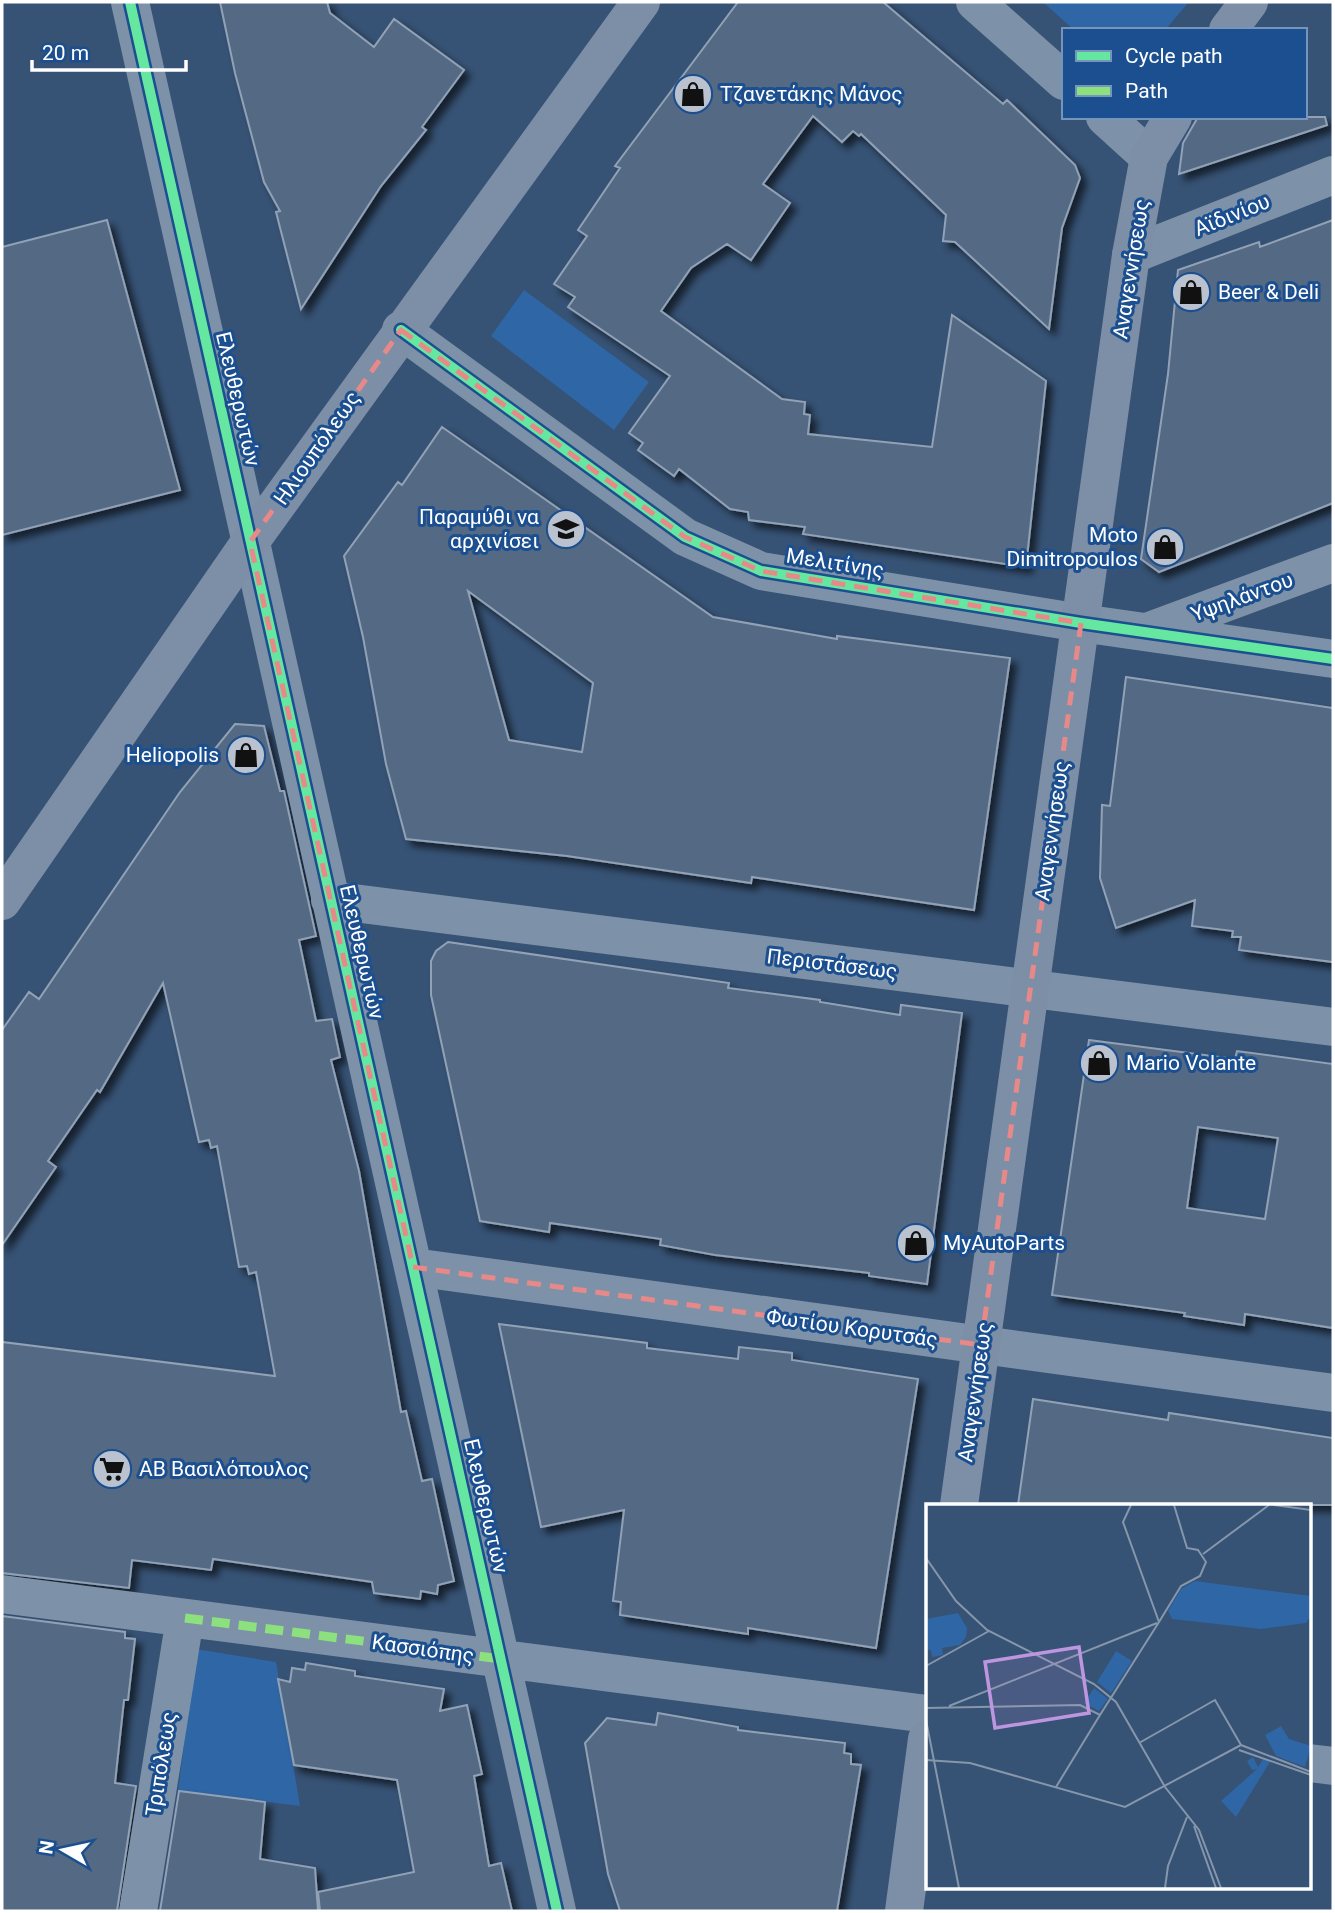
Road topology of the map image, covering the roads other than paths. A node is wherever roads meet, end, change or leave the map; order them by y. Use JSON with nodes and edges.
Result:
{"nodes":[{"id":1,"x":130,"y":2,"type":"edge"},
{"id":2,"x":641,"y":2,"type":"edge"},
{"id":3,"x":975,"y":2,"type":"edge"},
{"id":4,"x":1249,"y":2,"type":"edge"},
{"id":5,"x":1230,"y":28,"type":"edge"},
{"id":6,"x":1062,"y":79,"type":"edge"},
{"id":7,"x":1107,"y":119,"type":"edge"},
{"id":8,"x":1173,"y":119,"type":"edge"},
{"id":9,"x":1149,"y":157,"type":"junction"},
{"id":10,"x":1333,"y":175,"type":"edge"},
{"id":11,"x":1131,"y":255,"type":"junction"},
{"id":12,"x":401,"y":330,"type":"junction"},
{"id":13,"x":250,"y":542,"type":"junction"},
{"id":14,"x":1333,"y":563,"type":"edge"},
{"id":15,"x":1081,"y":623,"type":"junction"},
{"id":16,"x":1150,"y":630,"type":"junction"},
{"id":17,"x":1333,"y":659,"type":"edge"},
{"id":18,"x":330,"y":900,"type":"junction"},
{"id":19,"x":2,"y":901,"type":"edge"},
{"id":20,"x":1031,"y":989,"type":"junction"},
{"id":21,"x":1333,"y":1027,"type":"edge"},
{"id":22,"x":413,"y":1267,"type":"junction"},
{"id":23,"x":981,"y":1345,"type":"junction"},
{"id":24,"x":1333,"y":1393,"type":"edge"},
{"id":25,"x":959,"y":1504,"type":"edge"},
{"id":26,"x":2,"y":1594,"type":"edge"},
{"id":27,"x":185,"y":1618,"type":"junction"},
{"id":28,"x":501,"y":1659,"type":"junction"},
{"id":29,"x":926,"y":1714,"type":"edge"},
{"id":30,"x":926,"y":1746,"type":"edge"},
{"id":31,"x":1310,"y":1763,"type":"edge"},
{"id":32,"x":1333,"y":1766,"type":"edge"},
{"id":33,"x":138,"y":1911,"type":"edge"},
{"id":34,"x":557,"y":1911,"type":"edge"},
{"id":35,"x":904,"y":1911,"type":"edge"}],
"edges":[{"from":1,"to":13,"type":"street","name":"Ελευθερωτών"},
{"from":2,"to":12,"type":"main road","name":"Ηλιουπόλεως"},
{"from":3,"to":6,"type":"street"},
{"from":4,"to":5,"type":"main road"},
{"from":7,"to":9,"type":"street"},
{"from":8,"to":9,"type":"main road"},
{"from":9,"to":11,"type":"main road","name":"Αναγεννήσεως"},
{"from":10,"to":11,"type":"street","name":"Αϊδινίου"},
{"from":11,"to":15,"type":"main road","name":"Αναγεννήσεως"},
{"from":12,"to":13,"type":"main road","name":"Ηλιουπόλεως"},
{"from":12,"to":15,"type":"street","name":"Μελιτίνης"},
{"from":13,"to":18,"type":"street","name":"Ελευθερωτών"},
{"from":13,"to":19,"type":"main road","name":"Ηλιουπόλεως"},
{"from":14,"to":16,"type":"street","name":"Υψηλάντου"},
{"from":15,"to":16,"type":"street","name":"Μελιτίνης"},
{"from":15,"to":20,"type":"main road","name":"Αναγεννήσεως"},
{"from":16,"to":17,"type":"street","name":"Μελιτίνης"},
{"from":18,"to":20,"type":"street","name":"Περιστάσεως"},
{"from":18,"to":22,"type":"street","name":"Ελευθερωτών"},
{"from":20,"to":21,"type":"street","name":"Περιστάσεως"},
{"from":20,"to":23,"type":"main road","name":"Αναγεννήσεως"},
{"from":22,"to":23,"type":"street","name":"Φωτίου Κορυτσάς"},
{"from":22,"to":28,"type":"street","name":"Ελευθερωτών"},
{"from":23,"to":24,"type":"street","name":"Φωτίου Κορυτσάς"},
{"from":23,"to":25,"type":"main road","name":"Αναγεννήσεως"},
{"from":26,"to":27,"type":"street","name":"Κασσιόπης"},
{"from":27,"to":28,"type":"street","name":"Κασσιόπης"},
{"from":27,"to":33,"type":"street","name":"Τριπόλεως"},
{"from":28,"to":29,"type":"street","name":"Κασσιόπης"},
{"from":28,"to":34,"type":"street","name":"Ελευθερωτών"},
{"from":30,"to":35,"type":"main road"},
{"from":31,"to":32,"type":"street"}]}
